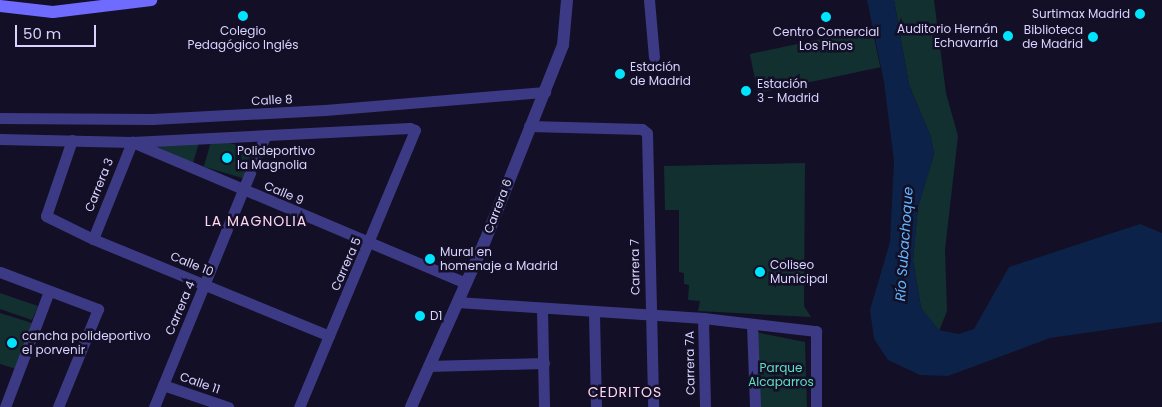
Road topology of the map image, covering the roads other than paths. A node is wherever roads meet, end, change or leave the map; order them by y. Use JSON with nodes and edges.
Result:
{"nodes":[{"id":1,"x":151,"y":0,"type":"edge"},
{"id":2,"x":567,"y":0,"type":"edge"},
{"id":3,"x":649,"y":0,"type":"edge"},
{"id":4,"x":0,"y":6,"type":"edge"},
{"id":5,"x":654,"y":57,"type":"dead end"},
{"id":6,"x":544,"y":92,"type":"junction"},
{"id":7,"x":0,"y":118,"type":"edge"},
{"id":8,"x":529,"y":126,"type":"junction"},
{"id":9,"x":265,"y":136,"type":"junction"},
{"id":10,"x":0,"y":139,"type":"edge"},
{"id":11,"x":72,"y":140,"type":"junction"},
{"id":12,"x":132,"y":142,"type":"junction"},
{"id":13,"x":244,"y":191,"type":"junction"},
{"id":14,"x":93,"y":239,"type":"junction"},
{"id":15,"x":370,"y":244,"type":"junction"},
{"id":16,"x":0,"y":272,"type":"edge"},
{"id":17,"x":465,"y":283,"type":"junction"},
{"id":18,"x":205,"y":284,"type":"junction"},
{"id":19,"x":49,"y":291,"type":"junction"},
{"id":20,"x":457,"y":302,"type":"junction"},
{"id":21,"x":542,"y":310,"type":"junction"},
{"id":22,"x":594,"y":313,"type":"junction"},
{"id":23,"x":650,"y":317,"type":"junction"},
{"id":24,"x":703,"y":318,"type":"junction"},
{"id":25,"x":752,"y":324,"type":"junction"},
{"id":26,"x":329,"y":336,"type":"junction"},
{"id":27,"x":544,"y":363,"type":"junction"},
{"id":28,"x":428,"y":366,"type":"junction"},
{"id":29,"x":163,"y":384,"type":"junction"},
{"id":30,"x":5,"y":393,"type":"edge"},
{"id":31,"x":6,"y":407,"type":"edge"},
{"id":32,"x":58,"y":407,"type":"edge"},
{"id":33,"x":154,"y":407,"type":"edge"},
{"id":34,"x":228,"y":407,"type":"edge"},
{"id":35,"x":299,"y":407,"type":"edge"},
{"id":36,"x":411,"y":407,"type":"edge"},
{"id":37,"x":544,"y":407,"type":"edge"},
{"id":38,"x":596,"y":407,"type":"edge"},
{"id":39,"x":652,"y":407,"type":"edge"},
{"id":40,"x":705,"y":407,"type":"edge"},
{"id":41,"x":755,"y":407,"type":"edge"},
{"id":42,"x":816,"y":407,"type":"edge"}],
"edges":[{"from":1,"to":4,"type":"main road"},
{"from":2,"to":6,"type":"street","name":"Carrera 6"},
{"from":3,"to":5,"type":"street"},
{"from":6,"to":7,"type":"street","name":"Calle 8"},
{"from":6,"to":8,"type":"street","name":"Carrera 6"},
{"from":8,"to":17,"type":"street","name":"Carrera 6"},
{"from":8,"to":23,"type":"street","name":"Carrera 7"},
{"from":9,"to":12,"type":"street"},
{"from":9,"to":13,"type":"street","name":"Carrera 4"},
{"from":9,"to":15,"type":"street","name":"Carrera 5"},
{"from":10,"to":11,"type":"street","name":"Calle 9"},
{"from":11,"to":12,"type":"street","name":"Calle 9"},
{"from":11,"to":14,"type":"street","name":"Calle 10"},
{"from":12,"to":13,"type":"street","name":"Calle 9"},
{"from":12,"to":14,"type":"street","name":"Carrera 3"},
{"from":13,"to":15,"type":"street","name":"Calle 9"},
{"from":13,"to":18,"type":"street","name":"Carrera 4"},
{"from":14,"to":18,"type":"street","name":"Calle 10"},
{"from":15,"to":17,"type":"street","name":"Calle 9"},
{"from":15,"to":26,"type":"street","name":"Carrera 5"},
{"from":16,"to":19,"type":"street"},
{"from":17,"to":20,"type":"street","name":"Carrera 6"},
{"from":18,"to":26,"type":"street","name":"Calle 10"},
{"from":18,"to":29,"type":"street","name":"Carrera 4"},
{"from":19,"to":30,"type":"street"},
{"from":19,"to":32,"type":"street"},
{"from":20,"to":21,"type":"street"},
{"from":20,"to":28,"type":"street","name":"Carrera 6"},
{"from":21,"to":22,"type":"street"},
{"from":21,"to":27,"type":"street"},
{"from":22,"to":23,"type":"street"},
{"from":22,"to":38,"type":"street"},
{"from":23,"to":24,"type":"street"},
{"from":23,"to":39,"type":"street","name":"Carrera 7"},
{"from":24,"to":25,"type":"street"},
{"from":24,"to":40,"type":"street","name":"Carrera 7A"},
{"from":25,"to":41,"type":"street"},
{"from":25,"to":42,"type":"street"},
{"from":26,"to":35,"type":"street","name":"Carrera 5"},
{"from":27,"to":28,"type":"street"},
{"from":27,"to":37,"type":"street"},
{"from":28,"to":36,"type":"street","name":"Carrera 6"},
{"from":29,"to":33,"type":"street","name":"Carrera 4"},
{"from":29,"to":34,"type":"street","name":"Calle 11"},
{"from":30,"to":31,"type":"street"}]}
